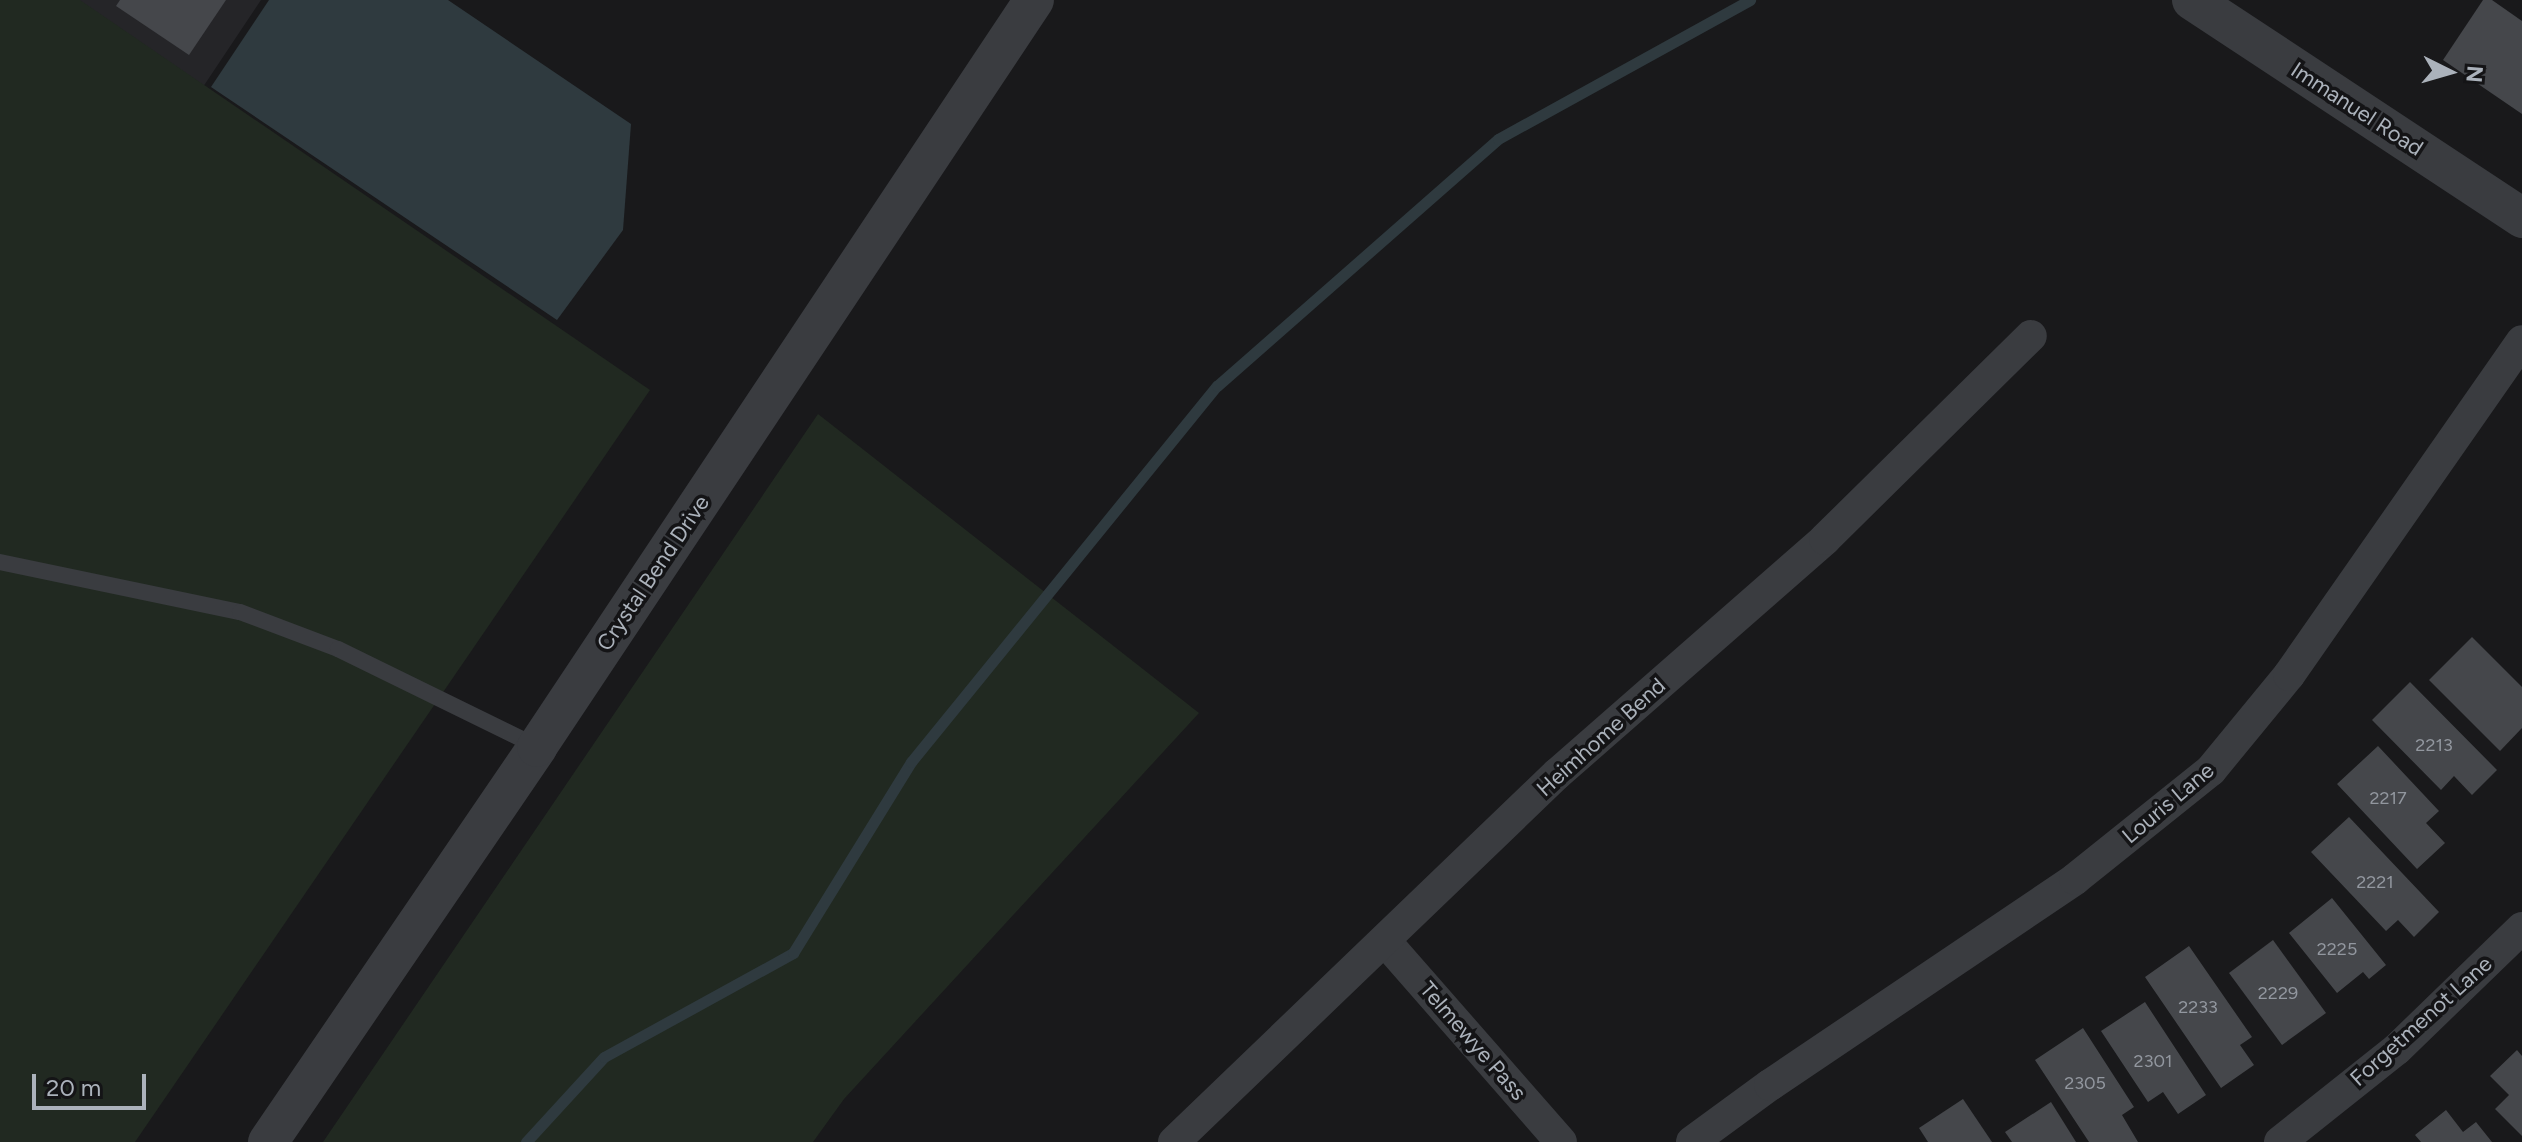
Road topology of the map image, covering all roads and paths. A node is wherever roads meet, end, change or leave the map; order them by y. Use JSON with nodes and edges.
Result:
{"nodes":[{"id":1,"x":1034,"y":0,"type":"edge"},
{"id":2,"x":2192,"y":0,"type":"edge"},
{"id":3,"x":2522,"y":218,"type":"edge"},
{"id":4,"x":2031,"y":336,"type":"dead end"},
{"id":5,"x":2522,"y":341,"type":"edge"},
{"id":6,"x":0,"y":562,"type":"edge"},
{"id":7,"x":537,"y":747,"type":"junction"},
{"id":8,"x":2522,"y":928,"type":"edge"},
{"id":9,"x":1385,"y":941,"type":"junction"},
{"id":10,"x":268,"y":1142,"type":"edge"},
{"id":11,"x":1174,"y":1142,"type":"edge"},
{"id":12,"x":1561,"y":1142,"type":"edge"},
{"id":13,"x":1692,"y":1142,"type":"edge"},
{"id":14,"x":2280,"y":1142,"type":"edge"}],
"edges":[{"from":1,"to":7,"type":"street","name":"Crystal Bend Drive"},
{"from":2,"to":3,"type":"street","name":"Immanuel Road"},
{"from":4,"to":9,"type":"street","name":"Heimhome Bend"},
{"from":5,"to":13,"type":"street","name":"Louris Lane"},
{"from":6,"to":7,"type":"lane"},
{"from":7,"to":10,"type":"street","name":"Crystal Bend Drive"},
{"from":8,"to":14,"type":"street","name":"Forgetmenot Lane"},
{"from":9,"to":11,"type":"street","name":"Heimhome Bend"},
{"from":9,"to":12,"type":"street","name":"Telmewye Pass"}]}
